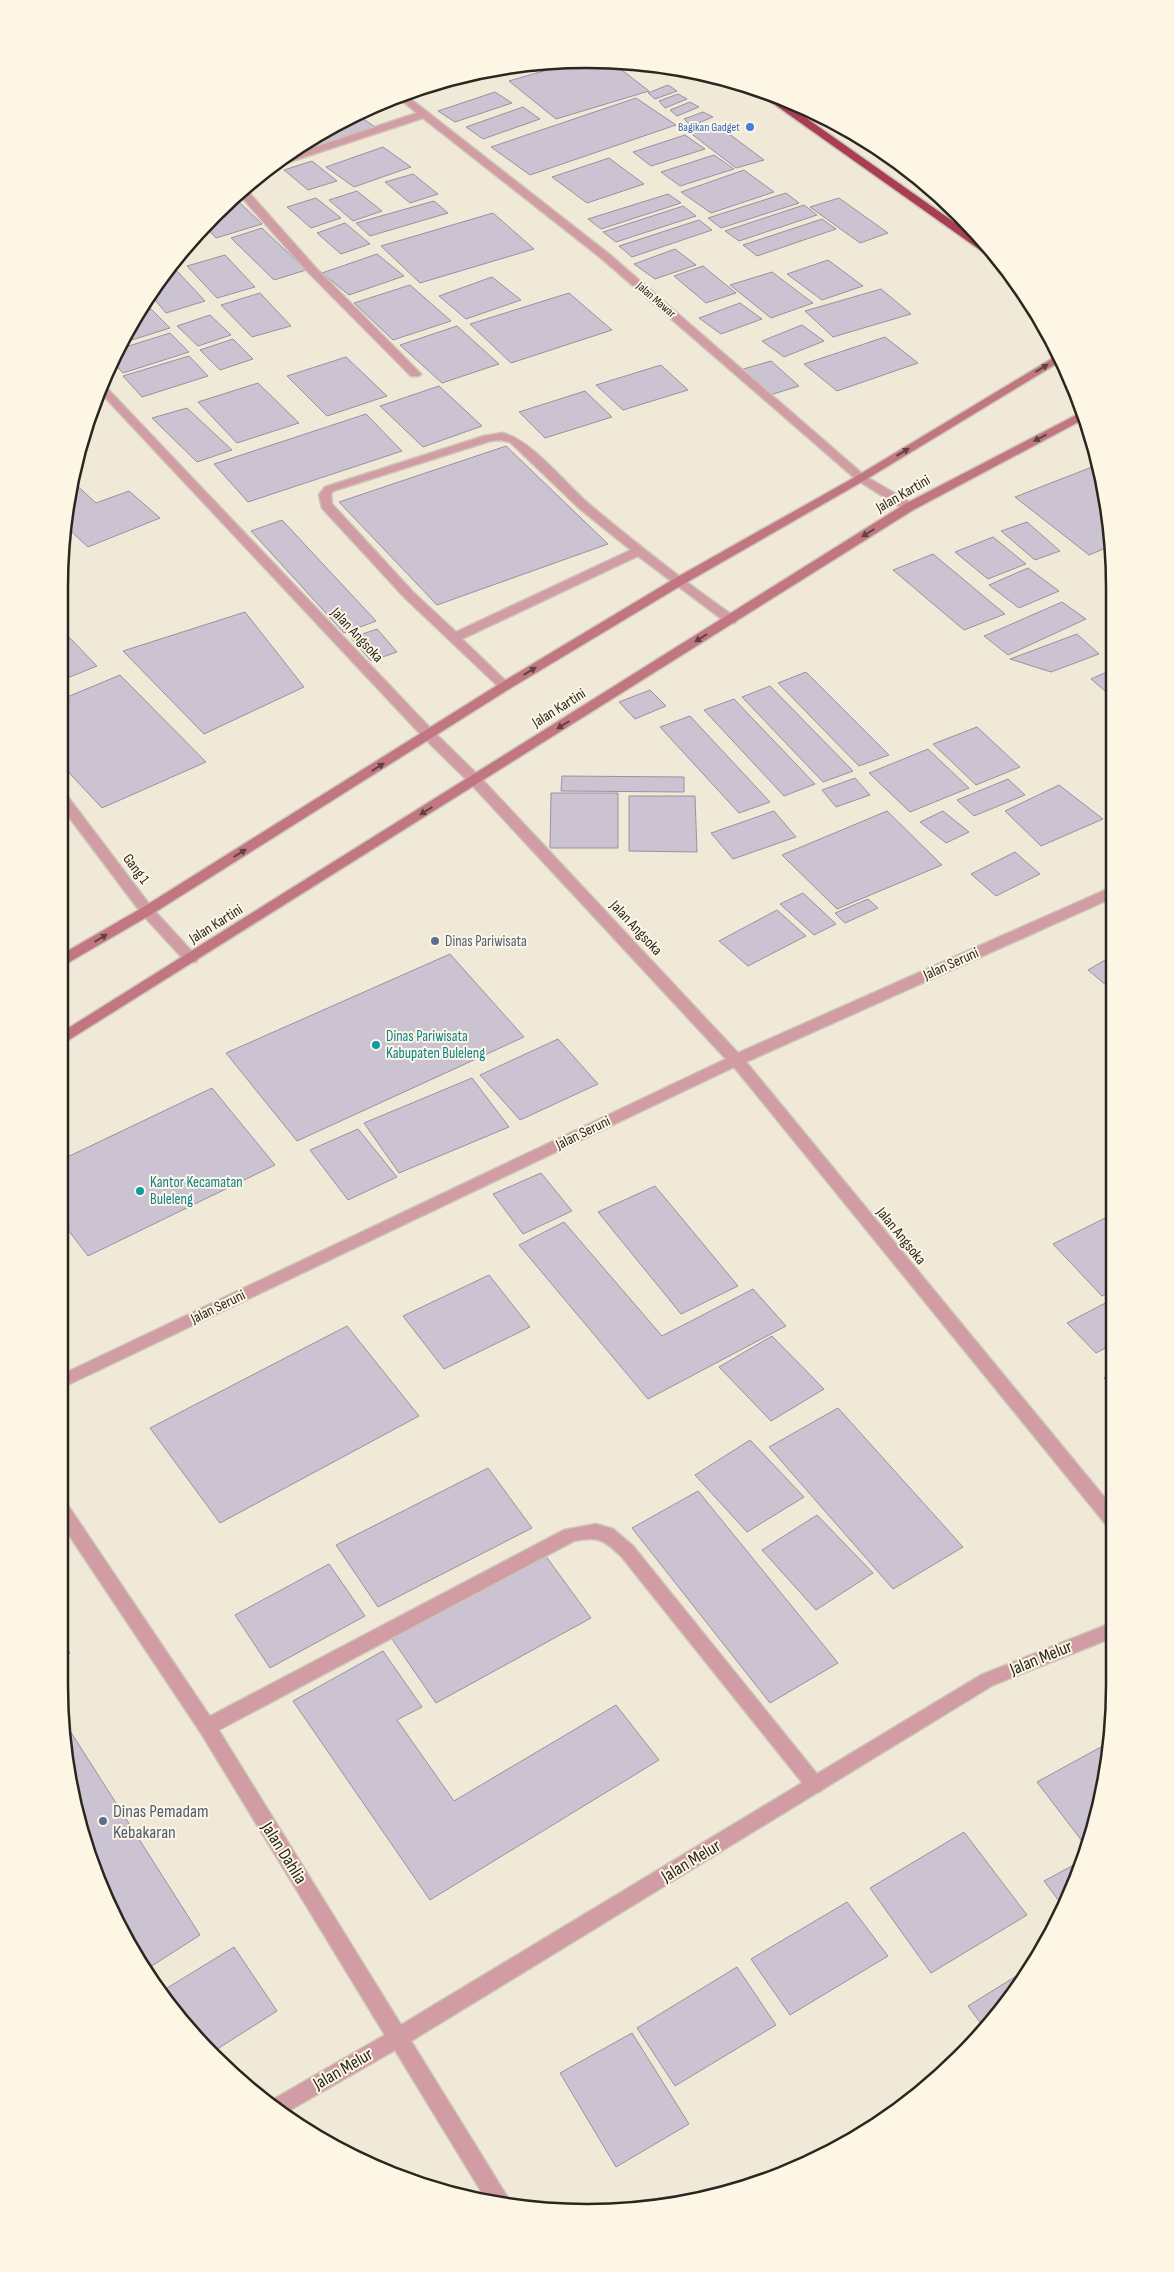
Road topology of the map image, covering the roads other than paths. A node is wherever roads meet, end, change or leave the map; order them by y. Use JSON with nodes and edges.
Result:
{"nodes":[{"id":1,"x":406,"y":100,"type":"edge"},
{"id":2,"x":782,"y":105,"type":"edge"},
{"id":3,"x":424,"y":114,"type":"junction"},
{"id":4,"x":296,"y":156,"type":"edge"},
{"id":5,"x":245,"y":195,"type":"edge"},
{"id":6,"x":977,"y":243,"type":"edge"},
{"id":7,"x":1055,"y":361,"type":"edge"},
{"id":8,"x":415,"y":374,"type":"dead end"},
{"id":9,"x":106,"y":391,"type":"edge"},
{"id":10,"x":1078,"y":418,"type":"edge"},
{"id":11,"x":861,"y":478,"type":"junction"},
{"id":12,"x":910,"y":507,"type":"junction"},
{"id":13,"x":638,"y":550,"type":"junction"},
{"id":14,"x":678,"y":582,"type":"junction"},
{"id":15,"x":730,"y":620,"type":"junction"},
{"id":16,"x":454,"y":638,"type":"junction"},
{"id":17,"x":505,"y":686,"type":"junction"},
{"id":18,"x":429,"y":736,"type":"junction"},
{"id":19,"x":475,"y":780,"type":"junction"},
{"id":20,"x":67,"y":805,"type":"edge"},
{"id":21,"x":1106,"y":895,"type":"edge"},
{"id":22,"x":147,"y":911,"type":"junction"},
{"id":23,"x":67,"y":959,"type":"edge"},
{"id":24,"x":191,"y":959,"type":"junction"},
{"id":25,"x":67,"y":1036,"type":"edge"},
{"id":26,"x":736,"y":1060,"type":"junction"},
{"id":27,"x":67,"y":1379,"type":"edge"},
{"id":28,"x":1106,"y":1512,"type":"edge"},
{"id":29,"x":67,"y":1518,"type":"edge"},
{"id":30,"x":1106,"y":1632,"type":"edge"},
{"id":31,"x":207,"y":1727,"type":"junction"},
{"id":32,"x":815,"y":1785,"type":"junction"},
{"id":33,"x":398,"y":2038,"type":"junction"},
{"id":34,"x":281,"y":2105,"type":"edge"},
{"id":35,"x":497,"y":2197,"type":"edge"}],
"edges":[{"from":1,"to":3,"type":"street","name":"Jalan Mawar"},
{"from":2,"to":6,"type":"highway"},
{"from":3,"to":4,"type":"street"},
{"from":3,"to":11,"type":"street","name":"Jalan Mawar"},
{"from":5,"to":8,"type":"street"},
{"from":11,"to":7,"type":"street","one_way":true},
{"from":9,"to":18,"type":"street","name":"Jalan Angsoka"},
{"from":10,"to":12,"type":"street","name":"Jalan Kartini","one_way":true},
{"from":11,"to":12,"type":"street","name":"Jalan Mawar"},
{"from":11,"to":14,"type":"street"},
{"from":12,"to":15,"type":"street","name":"Jalan Kartini","one_way":true},
{"from":13,"to":14,"type":"street"},
{"from":13,"to":16,"type":"street"},
{"from":13,"to":16,"type":"street"},
{"from":14,"to":15,"type":"street"},
{"from":17,"to":14,"type":"street","one_way":true},
{"from":15,"to":19,"type":"street","name":"Jalan Kartini","one_way":true},
{"from":16,"to":17,"type":"street"},
{"from":17,"to":18,"type":"street"},
{"from":18,"to":19,"type":"street","name":"Jalan Angsoka"},
{"from":22,"to":18,"type":"street","one_way":true},
{"from":19,"to":24,"type":"street","name":"Jalan Kartini","one_way":true},
{"from":19,"to":26,"type":"street","name":"Jalan Angsoka"},
{"from":20,"to":22,"type":"street","name":"Gang 1"},
{"from":21,"to":26,"type":"street","name":"Jalan Seruni"},
{"from":23,"to":22,"type":"street","one_way":true},
{"from":22,"to":24,"type":"street","name":"Gang 1"},
{"from":24,"to":25,"type":"street","name":"Jalan Kartini"},
{"from":26,"to":27,"type":"street","name":"Jalan Seruni"},
{"from":26,"to":28,"type":"street","name":"Jalan Angsoka"},
{"from":29,"to":31,"type":"street","name":"Jalan Dahlia"},
{"from":30,"to":32,"type":"street","name":"Jalan Melur"},
{"from":31,"to":32,"type":"street"},
{"from":31,"to":33,"type":"street","name":"Jalan Dahlia"},
{"from":32,"to":33,"type":"street","name":"Jalan Melur"},
{"from":33,"to":34,"type":"street","name":"Jalan Melur"},
{"from":33,"to":35,"type":"street","name":"Jalan Dahlia"}]}
